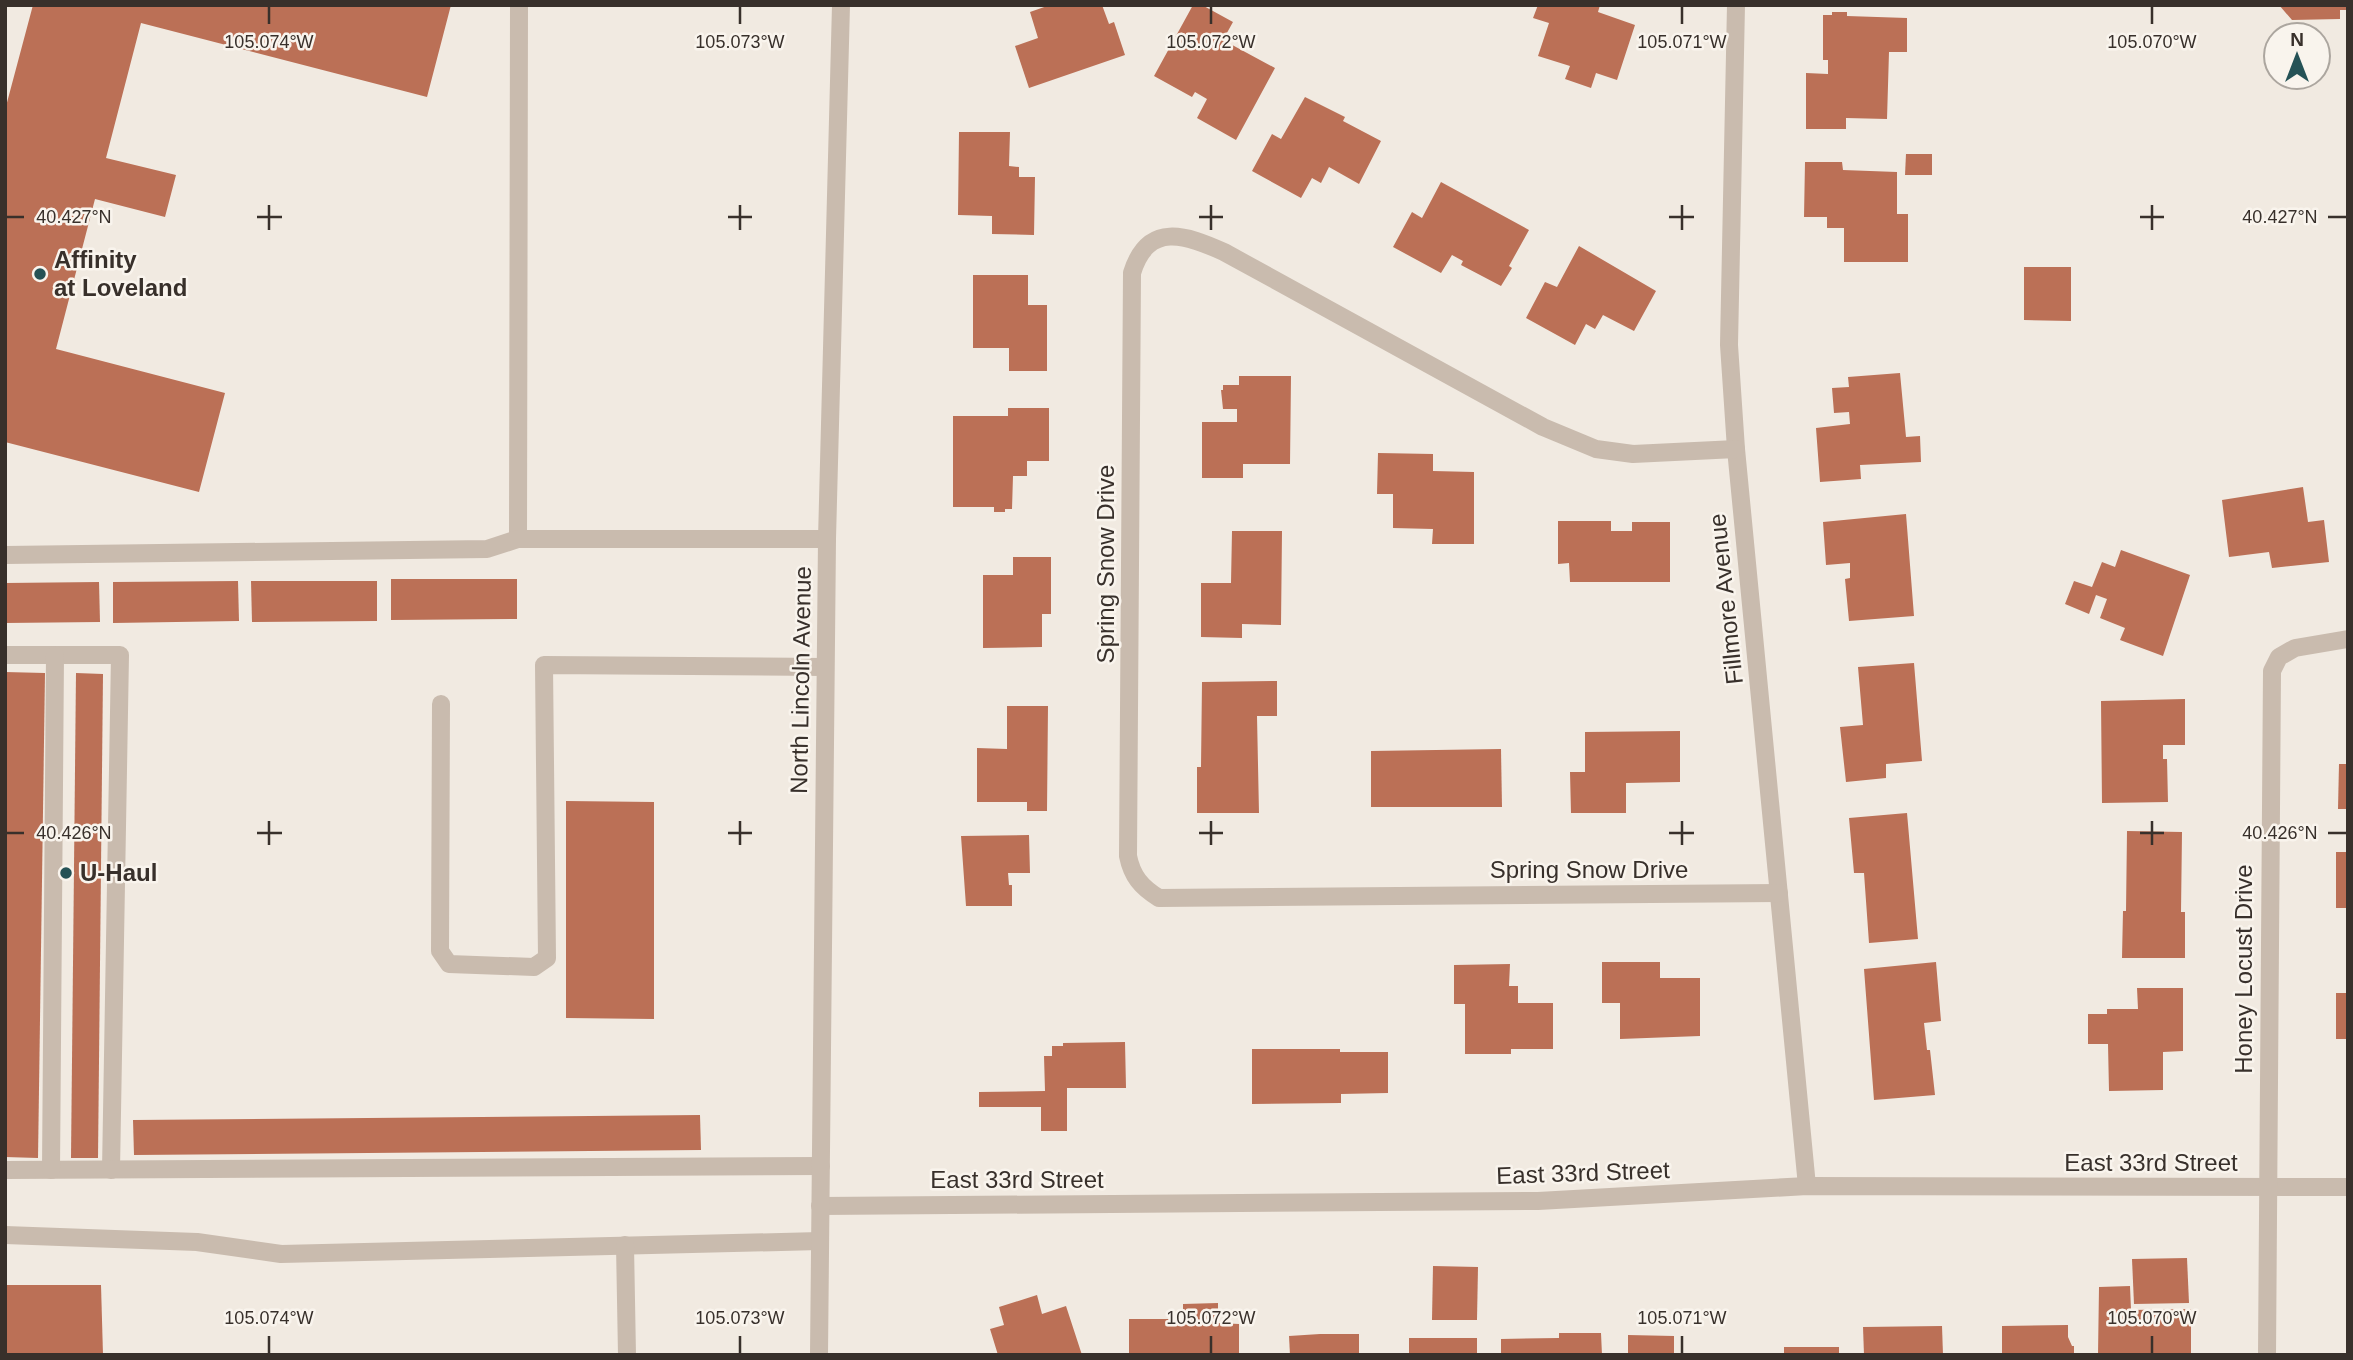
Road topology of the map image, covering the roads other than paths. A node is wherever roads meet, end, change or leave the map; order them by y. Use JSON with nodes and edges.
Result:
{"nodes":[{"id":1,"x":519,"y":5,"type":"edge"},
{"id":2,"x":841,"y":5,"type":"edge"},
{"id":3,"x":1736,"y":5,"type":"edge"},
{"id":4,"x":1736,"y":449,"type":"junction"},
{"id":5,"x":517,"y":539,"type":"junction"},
{"id":6,"x":827,"y":539,"type":"junction"},
{"id":7,"x":5,"y":555,"type":"edge"},
{"id":8,"x":2348,"y":639,"type":"edge"},
{"id":9,"x":5,"y":654,"type":"edge"},
{"id":10,"x":55,"y":654,"type":"junction"},
{"id":11,"x":825,"y":667,"type":"junction"},
{"id":12,"x":441,"y":704,"type":"dead end"},
{"id":13,"x":1779,"y":893,"type":"junction"},
{"id":14,"x":821,"y":1166,"type":"junction"},
{"id":15,"x":5,"y":1170,"type":"edge"},
{"id":16,"x":51,"y":1170,"type":"junction"},
{"id":17,"x":111,"y":1170,"type":"junction"},
{"id":18,"x":1807,"y":1186,"type":"junction"},
{"id":19,"x":2348,"y":1187,"type":"edge"},
{"id":20,"x":2267,"y":1188,"type":"junction"},
{"id":21,"x":820,"y":1206,"type":"junction"},
{"id":22,"x":5,"y":1235,"type":"edge"},
{"id":23,"x":820,"y":1241,"type":"junction"},
{"id":24,"x":625,"y":1245,"type":"junction"},
{"id":25,"x":627,"y":1355,"type":"edge"},
{"id":26,"x":819,"y":1355,"type":"edge"},
{"id":27,"x":2267,"y":1355,"type":"edge"}],
"edges":[{"from":1,"to":5,"type":"street"},
{"from":2,"to":6,"type":"street","name":"North Lincoln Avenue"},
{"from":3,"to":4,"type":"street","name":"Fillmore Avenue"},
{"from":4,"to":13,"type":"street","name":"Fillmore Avenue"},
{"from":4,"to":13,"type":"street","name":"Spring Snow Drive"},
{"from":5,"to":6,"type":"street"},
{"from":5,"to":7,"type":"street"},
{"from":6,"to":11,"type":"street","name":"North Lincoln Avenue"},
{"from":8,"to":20,"type":"street","name":"Honey Locust Drive"},
{"from":9,"to":10,"type":"street"},
{"from":10,"to":16,"type":"street"},
{"from":10,"to":17,"type":"street"},
{"from":11,"to":12,"type":"street"},
{"from":11,"to":14,"type":"street","name":"North Lincoln Avenue"},
{"from":13,"to":18,"type":"street","name":"Fillmore Avenue"},
{"from":14,"to":17,"type":"street"},
{"from":14,"to":21,"type":"street","name":"North Lincoln Avenue"},
{"from":15,"to":16,"type":"street"},
{"from":16,"to":17,"type":"street"},
{"from":18,"to":20,"type":"street","name":"East 33rd Street"},
{"from":18,"to":21,"type":"street","name":"East 33rd Street"},
{"from":19,"to":20,"type":"street","name":"East 33rd Street"},
{"from":20,"to":27,"type":"street","name":"Honey Locust Drive"},
{"from":21,"to":23,"type":"street","name":"North Lincoln Avenue"},
{"from":22,"to":24,"type":"street"},
{"from":23,"to":24,"type":"street"},
{"from":23,"to":26,"type":"street","name":"North Lincoln Avenue"},
{"from":24,"to":25,"type":"street"}]}
